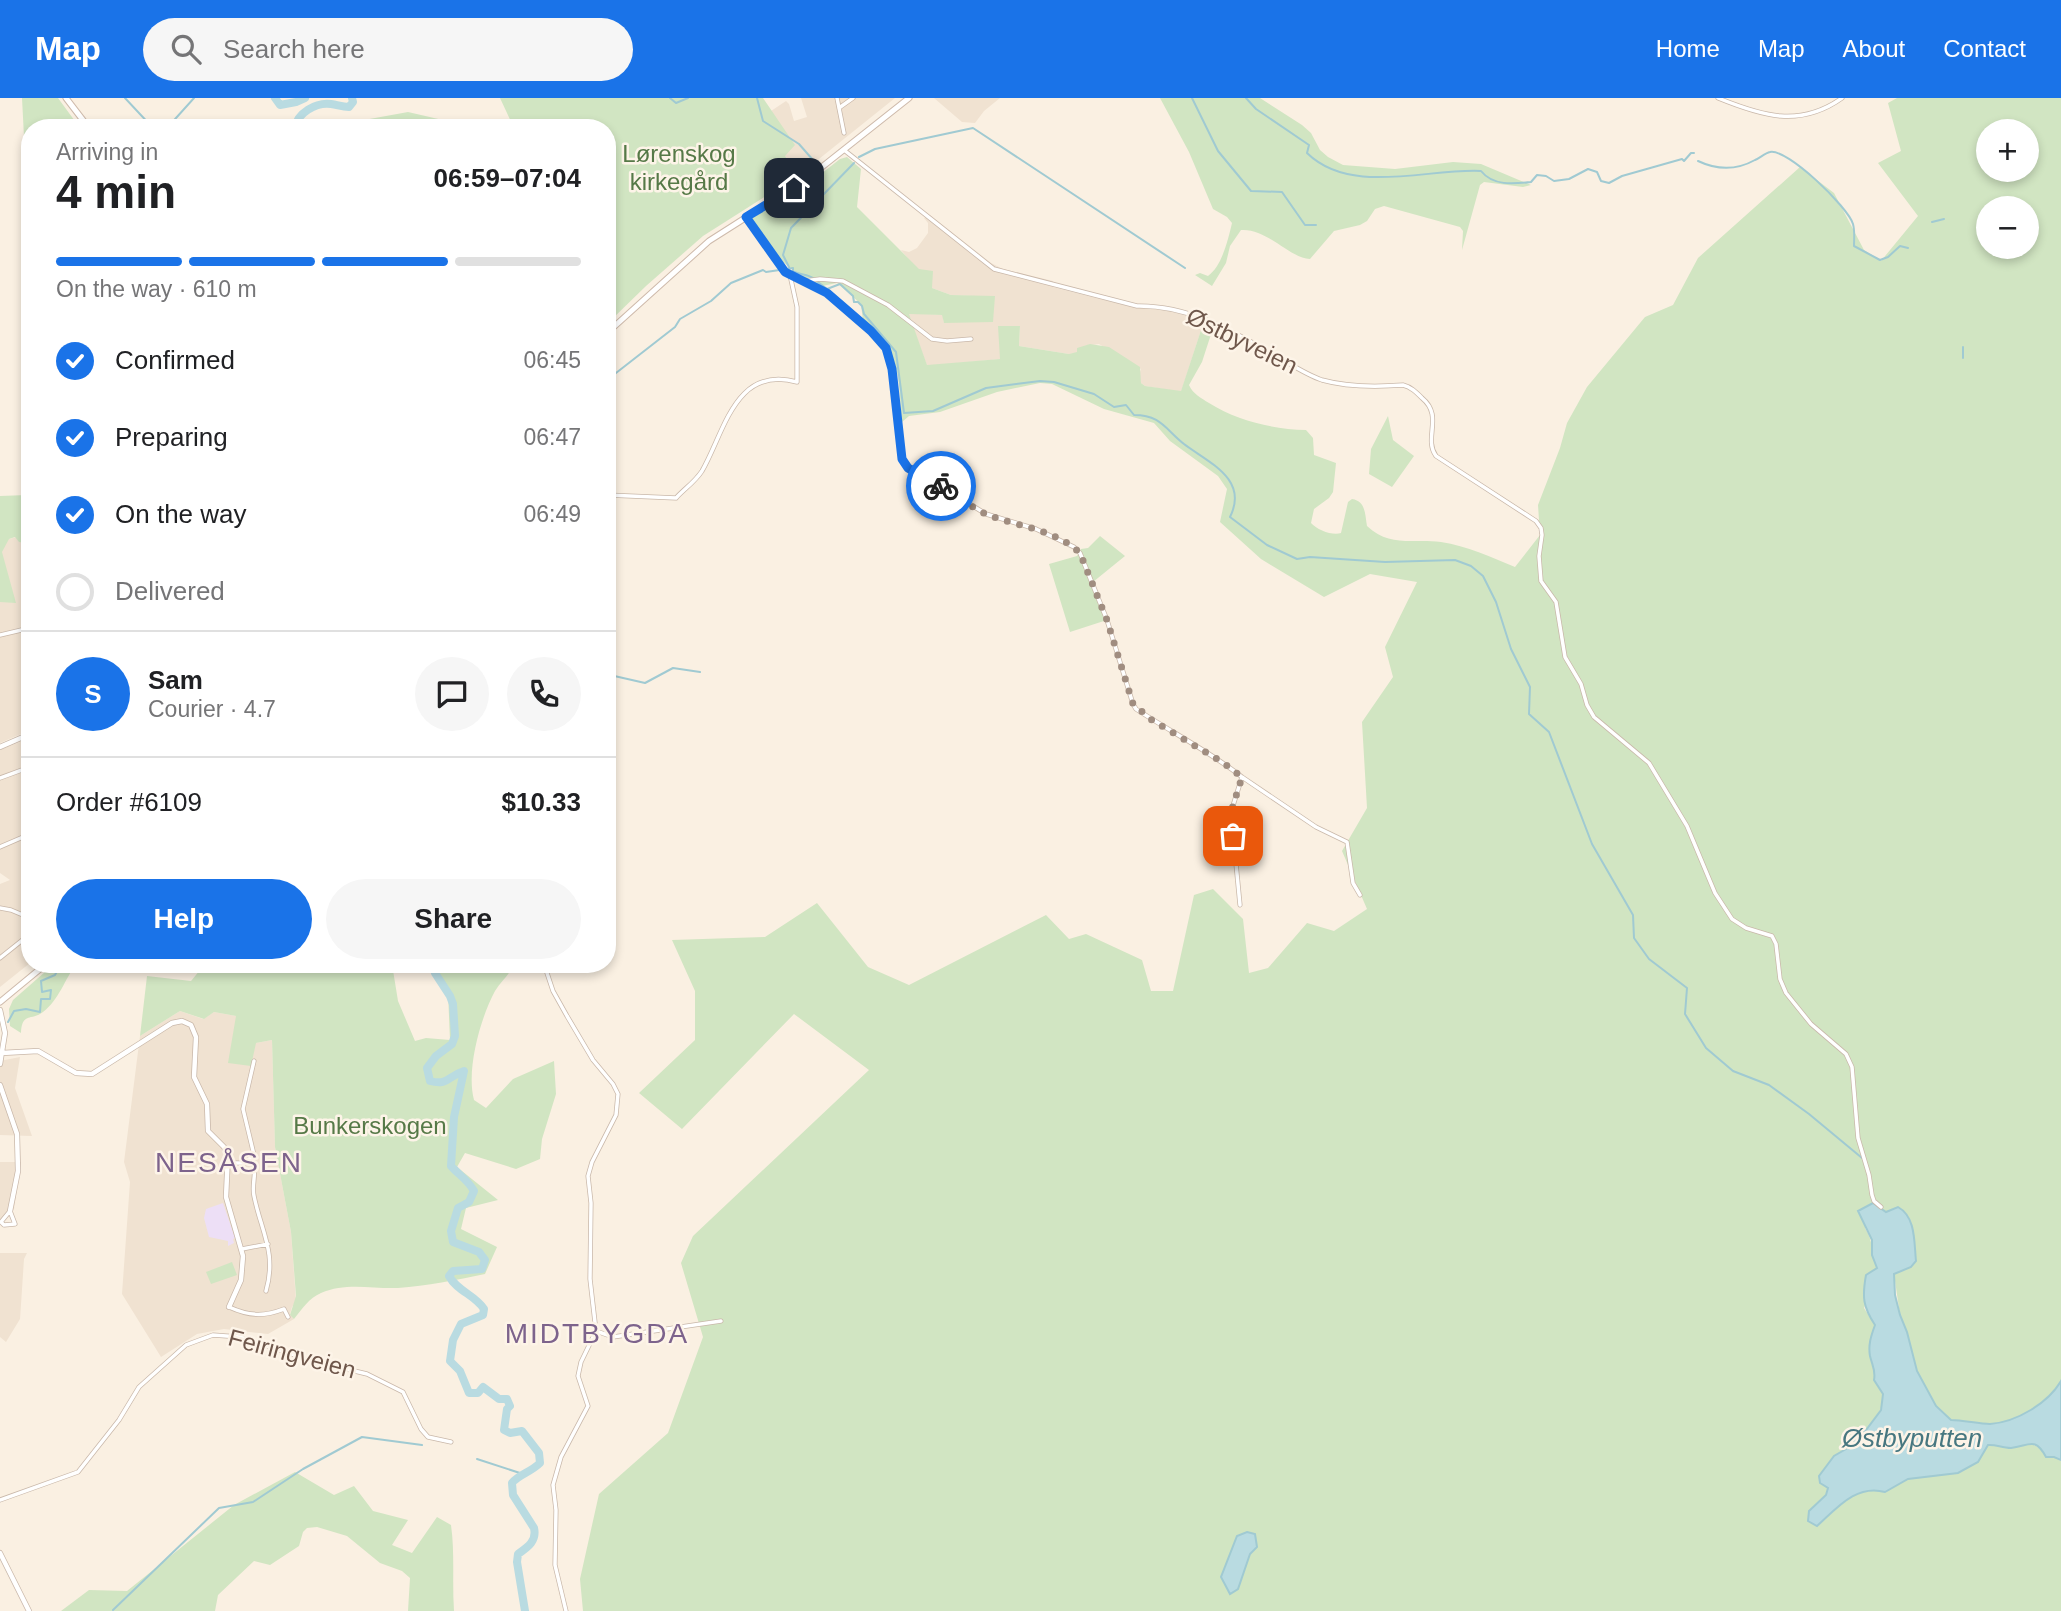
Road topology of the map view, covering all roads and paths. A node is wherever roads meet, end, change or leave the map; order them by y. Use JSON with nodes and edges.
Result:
{"nodes":[{"id":1,"x":66,"y":98,"type":"edge"},
{"id":2,"x":837,"y":98,"type":"edge"},
{"id":3,"x":853,"y":98,"type":"edge"},
{"id":4,"x":909,"y":98,"type":"edge"},
{"id":5,"x":1718,"y":98,"type":"edge"},
{"id":6,"x":1842,"y":98,"type":"edge"},
{"id":7,"x":839,"y":108,"type":"junction"},
{"id":8,"x":82,"y":119,"type":"edge"},
{"id":9,"x":844,"y":133,"type":"dead end"},
{"id":10,"x":844,"y":150,"type":"junction"},
{"id":11,"x":746,"y":217,"type":"junction"},
{"id":12,"x":790,"y":275,"type":"junction"},
{"id":13,"x":802,"y":281,"type":"junction"},
{"id":14,"x":616,"y":324,"type":"edge"},
{"id":15,"x":971,"y":339,"type":"dead end"},
{"id":16,"x":616,"y":496,"type":"edge"},
{"id":17,"x":21,"y":630,"type":"edge"},
{"id":18,"x":0,"y":635,"type":"edge"},
{"id":19,"x":21,"y":738,"type":"edge"},
{"id":20,"x":0,"y":747,"type":"edge"},
{"id":21,"x":21,"y":770,"type":"edge"},
{"id":22,"x":1242,"y":777,"type":"junction"},
{"id":23,"x":0,"y":778,"type":"edge"},
{"id":24,"x":21,"y":838,"type":"edge"},
{"id":25,"x":0,"y":847,"type":"edge"},
{"id":26,"x":1360,"y":895,"type":"dead end"},
{"id":27,"x":1240,"y":905,"type":"dead end"},
{"id":28,"x":0,"y":908,"type":"edge"},
{"id":29,"x":21,"y":914,"type":"edge"},
{"id":30,"x":21,"y":941,"type":"edge"},
{"id":31,"x":0,"y":958,"type":"edge"},
{"id":32,"x":35,"y":973,"type":"edge"},
{"id":33,"x":547,"y":973,"type":"edge"},
{"id":34,"x":0,"y":1002,"type":"edge"},
{"id":35,"x":0,"y":1010,"type":"edge"},
{"id":36,"x":2,"y":1021,"type":"edge"},
{"id":37,"x":2,"y":1053,"type":"junction"},
{"id":38,"x":254,"y":1061,"type":"dead end"},
{"id":39,"x":0,"y":1064,"type":"edge"},
{"id":40,"x":0,"y":1085,"type":"edge"},
{"id":41,"x":250,"y":1159,"type":"junction"},
{"id":42,"x":229,"y":1163,"type":"junction"},
{"id":43,"x":1881,"y":1207,"type":"dead end"},
{"id":44,"x":10,"y":1211,"type":"junction"},
{"id":45,"x":1,"y":1223,"type":"edge"},
{"id":46,"x":268,"y":1244,"type":"junction"},
{"id":47,"x":242,"y":1249,"type":"junction"},
{"id":48,"x":266,"y":1291,"type":"dead end"},
{"id":49,"x":229,"y":1307,"type":"joint"},
{"id":50,"x":288,"y":1317,"type":"dead end"},
{"id":51,"x":721,"y":1321,"type":"dead end"},
{"id":52,"x":596,"y":1331,"type":"junction"},
{"id":53,"x":451,"y":1442,"type":"dead end"},
{"id":54,"x":0,"y":1500,"type":"edge"},
{"id":55,"x":0,"y":1553,"type":"edge"},
{"id":56,"x":29,"y":1611,"type":"edge"},
{"id":57,"x":566,"y":1611,"type":"edge"}],
"edges":[{"from":1,"to":8,"type":"main road"},
{"from":2,"to":7,"type":"street"},
{"from":3,"to":7,"type":"street"},
{"from":4,"to":10,"type":"main road"},
{"from":5,"to":6,"type":"street"},
{"from":7,"to":9,"type":"street"},
{"from":10,"to":11,"type":"main road"},
{"from":10,"to":43,"type":"street","name":"Østbyveien"},
{"from":11,"to":12,"type":"street"},
{"from":11,"to":14,"type":"main road"},
{"from":12,"to":13,"type":"street"},
{"from":12,"to":16,"type":"street"},
{"from":13,"to":15,"type":"street"},
{"from":13,"to":22,"type":"street"},
{"from":17,"to":18,"type":"street"},
{"from":19,"to":20,"type":"street"},
{"from":21,"to":23,"type":"street"},
{"from":22,"to":26,"type":"street"},
{"from":22,"to":27,"type":"street"},
{"from":24,"to":25,"type":"street"},
{"from":28,"to":29,"type":"street"},
{"from":30,"to":31,"type":"street"},
{"from":32,"to":34,"type":"main road"},
{"from":33,"to":52,"type":"street"},
{"from":35,"to":36,"type":"street"},
{"from":36,"to":37,"type":"street"},
{"from":37,"to":39,"type":"street"},
{"from":37,"to":42,"type":"street"},
{"from":38,"to":41,"type":"street"},
{"from":40,"to":44,"type":"street"},
{"from":41,"to":42,"type":"street"},
{"from":41,"to":46,"type":"street"},
{"from":42,"to":47,"type":"street"},
{"from":44,"to":45,"type":"street"},
{"from":44,"to":45,"type":"street"},
{"from":46,"to":47,"type":"street"},
{"from":46,"to":48,"type":"street"},
{"from":47,"to":49,"type":"street"},
{"from":49,"to":50,"type":"street"},
{"from":51,"to":52,"type":"street"},
{"from":52,"to":57,"type":"street"},
{"from":53,"to":54,"type":"street","name":"Feiringveien"},
{"from":55,"to":56,"type":"street"}]}
